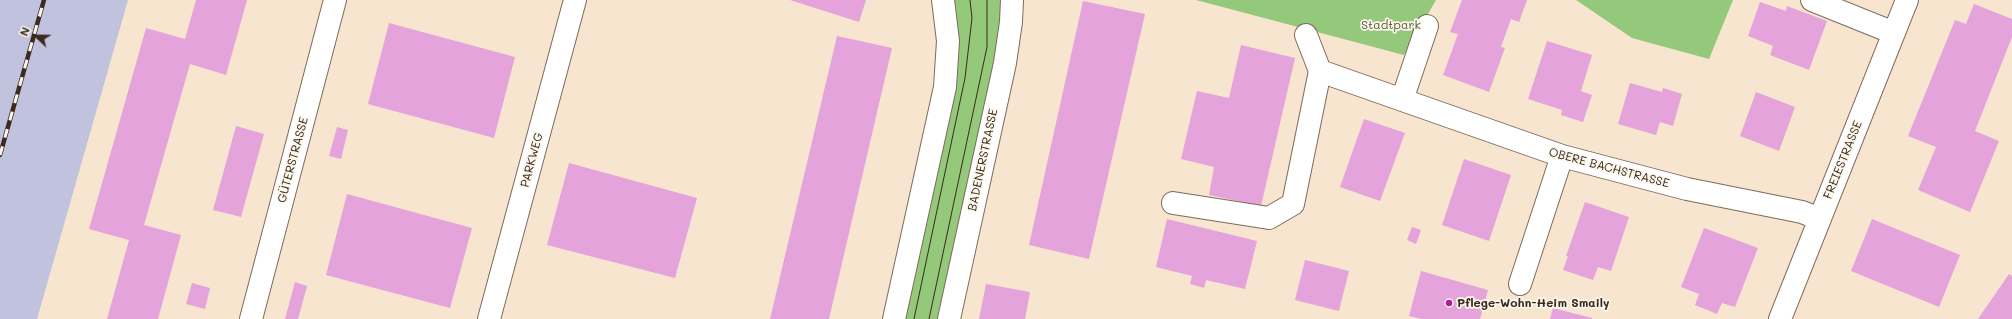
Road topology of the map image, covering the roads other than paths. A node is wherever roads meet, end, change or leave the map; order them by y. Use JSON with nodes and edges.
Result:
{"nodes":[{"id":1,"x":335,"y":0,"type":"edge"},
{"id":2,"x":575,"y":0,"type":"edge"},
{"id":3,"x":943,"y":0,"type":"edge"},
{"id":4,"x":1012,"y":0,"type":"edge"},
{"id":5,"x":1812,"y":0,"type":"edge"},
{"id":6,"x":1907,"y":0,"type":"edge"},
{"id":7,"x":1427,"y":26,"type":"dead end"},
{"id":8,"x":1894,"y":33,"type":"junction"},
{"id":9,"x":1306,"y":35,"type":"dead end"},
{"id":10,"x":1320,"y":71,"type":"junction"},
{"id":11,"x":1402,"y":100,"type":"junction"},
{"id":12,"x":1562,"y":156,"type":"junction"},
{"id":13,"x":1173,"y":203,"type":"dead end"},
{"id":14,"x":1820,"y":219,"type":"junction"},
{"id":15,"x":1520,"y":284,"type":"dead end"},
{"id":16,"x":251,"y":319,"type":"edge"},
{"id":17,"x":489,"y":319,"type":"edge"},
{"id":18,"x":894,"y":319,"type":"edge"},
{"id":19,"x":949,"y":319,"type":"edge"},
{"id":20,"x":1780,"y":319,"type":"edge"}],
"edges":[{"from":1,"to":16,"type":"street","name":"GÜTERSTRASSE"},
{"from":2,"to":17,"type":"street","name":"PARKWEG"},
{"from":3,"to":18,"type":"street"},
{"from":4,"to":19,"type":"street","name":"BADENERSTRASSE"},
{"from":5,"to":8,"type":"street"},
{"from":6,"to":8,"type":"street","name":"FREIESTRASSE"},
{"from":7,"to":11,"type":"street"},
{"from":8,"to":14,"type":"street","name":"FREIESTRASSE"},
{"from":9,"to":10,"type":"street"},
{"from":10,"to":11,"type":"street","name":"OBERE BACHSTRASSE"},
{"from":10,"to":13,"type":"street"},
{"from":11,"to":12,"type":"street","name":"OBERE BACHSTRASSE"},
{"from":12,"to":14,"type":"street","name":"OBERE BACHSTRASSE"},
{"from":12,"to":15,"type":"street"},
{"from":14,"to":20,"type":"street","name":"FREIESTRASSE"}]}
